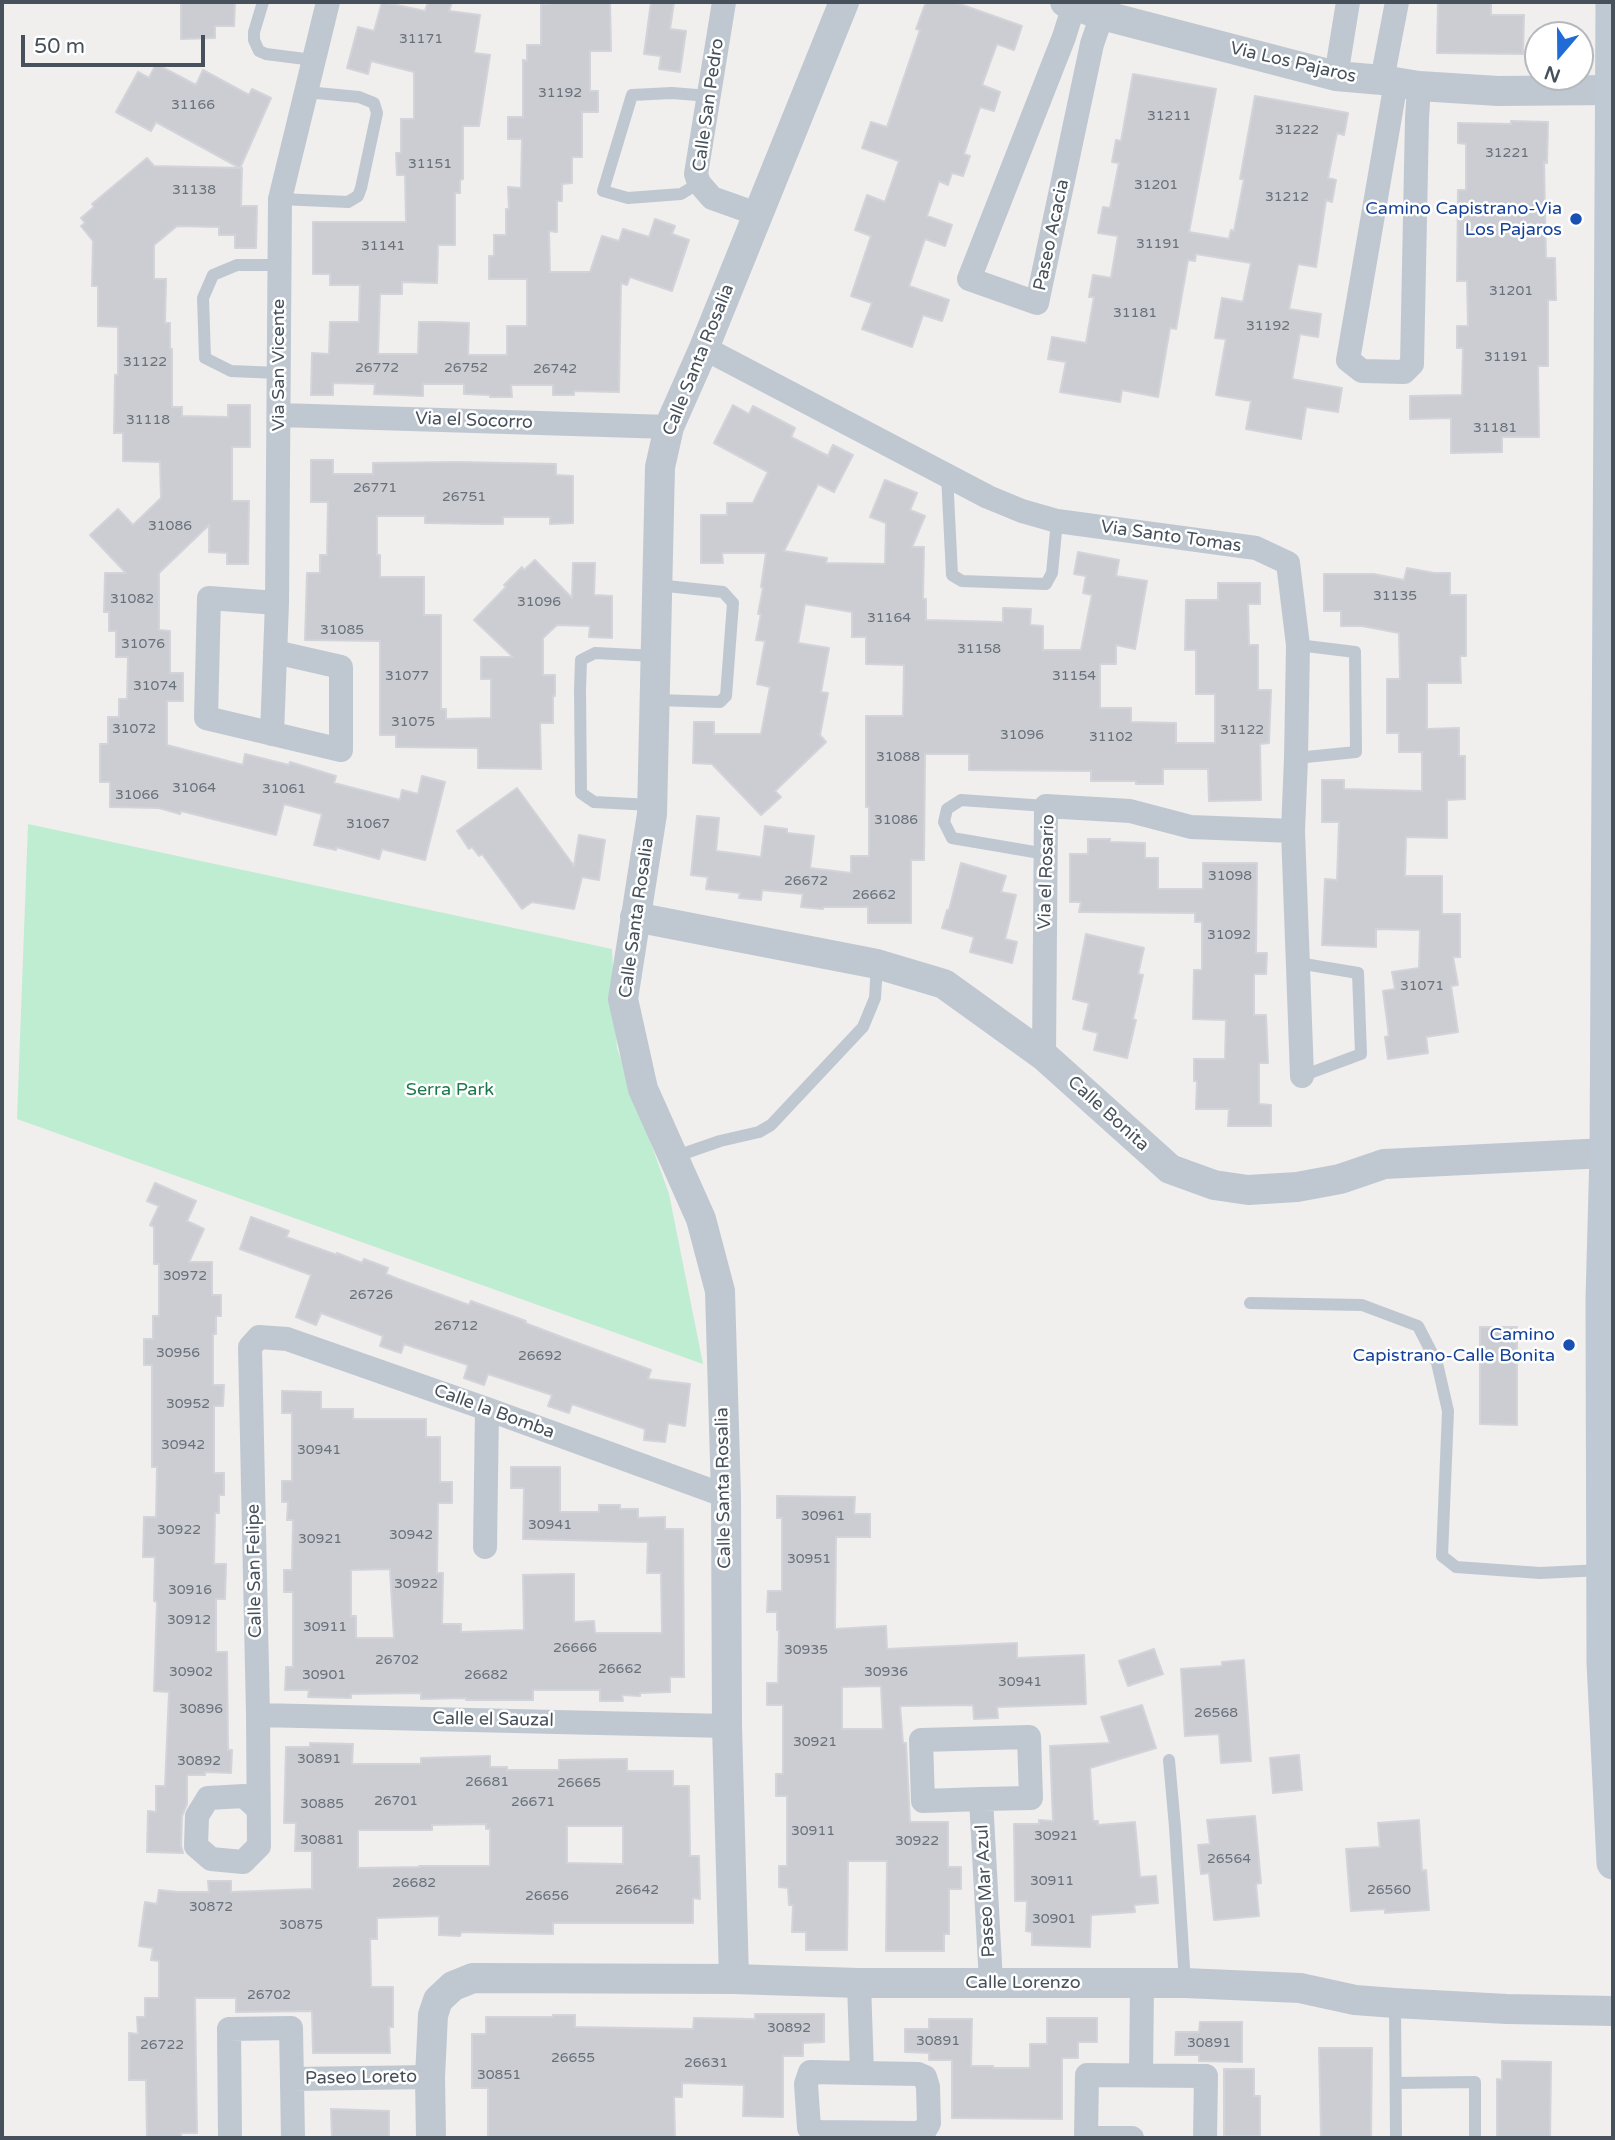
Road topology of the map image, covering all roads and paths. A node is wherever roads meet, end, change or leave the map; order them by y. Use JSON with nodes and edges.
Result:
{"nodes":[{"id":1,"x":263,"y":2,"type":"edge"},
{"id":2,"x":328,"y":2,"type":"edge"},
{"id":3,"x":724,"y":2,"type":"edge"},
{"id":4,"x":844,"y":2,"type":"edge"},
{"id":5,"x":1348,"y":2,"type":"edge"},
{"id":6,"x":1397,"y":2,"type":"edge"},
{"id":7,"x":1612,"y":2,"type":"edge"},
{"id":8,"x":1069,"y":3,"type":"edge"},
{"id":9,"x":1101,"y":15,"type":"junction"},
{"id":10,"x":313,"y":60,"type":"junction"},
{"id":11,"x":1336,"y":76,"type":"junction"},
{"id":12,"x":1399,"y":83,"type":"junction"},
{"id":13,"x":1611,"y":90,"type":"junction"},
{"id":14,"x":306,"y":93,"type":"junction"},
{"id":15,"x":709,"y":96,"type":"junction"},
{"id":16,"x":699,"y":183,"type":"junction"},
{"id":17,"x":280,"y":199,"type":"junction"},
{"id":18,"x":757,"y":214,"type":"junction"},
{"id":19,"x":280,"y":265,"type":"junction"},
{"id":20,"x":704,"y":348,"type":"junction"},
{"id":21,"x":279,"y":373,"type":"junction"},
{"id":22,"x":279,"y":415,"type":"junction"},
{"id":23,"x":670,"y":427,"type":"junction"},
{"id":24,"x":947,"y":475,"type":"junction"},
{"id":25,"x":1057,"y":521,"type":"junction"},
{"id":26,"x":657,"y":585,"type":"junction"},
{"id":27,"x":277,"y":603,"type":"junction"},
{"id":28,"x":1298,"y":645,"type":"junction"},
{"id":29,"x":275,"y":652,"type":"junction"},
{"id":30,"x":656,"y":656,"type":"junction"},
{"id":31,"x":655,"y":701,"type":"junction"},
{"id":32,"x":272,"y":734,"type":"junction"},
{"id":33,"x":1296,"y":758,"type":"junction"},
{"id":34,"x":653,"y":805,"type":"junction"},
{"id":35,"x":1046,"y":806,"type":"junction"},
{"id":36,"x":1293,"y":831,"type":"junction"},
{"id":37,"x":1046,"y":854,"type":"junction"},
{"id":38,"x":635,"y":917,"type":"junction"},
{"id":39,"x":1298,"y":963,"type":"junction"},
{"id":40,"x":877,"y":964,"type":"junction"},
{"id":41,"x":1044,"y":1056,"type":"junction"},
{"id":42,"x":1302,"y":1076,"type":"joint"},
{"id":43,"x":1606,"y":1153,"type":"junction"},
{"id":44,"x":674,"y":1157,"type":"junction"},
{"id":45,"x":1250,"y":1303,"type":"dead end"},
{"id":46,"x":260,"y":1337,"type":"joint"},
{"id":47,"x":487,"y":1409,"type":"junction"},
{"id":48,"x":726,"y":1496,"type":"junction"},
{"id":49,"x":485,"y":1547,"type":"dead end"},
{"id":50,"x":1603,"y":1570,"type":"junction"},
{"id":51,"x":258,"y":1715,"type":"junction"},
{"id":52,"x":727,"y":1726,"type":"junction"},
{"id":53,"x":1169,"y":1760,"type":"dead end"},
{"id":54,"x":981,"y":1799,"type":"junction"},
{"id":55,"x":258,"y":1810,"type":"dead end"},
{"id":56,"x":1613,"y":1863,"type":"edge"},
{"id":57,"x":734,"y":1979,"type":"junction"},
{"id":58,"x":991,"y":1982,"type":"junction"},
{"id":59,"x":859,"y":1983,"type":"junction"},
{"id":60,"x":1142,"y":1983,"type":"junction"},
{"id":61,"x":1185,"y":1983,"type":"junction"},
{"id":62,"x":1395,"y":2003,"type":"junction"},
{"id":63,"x":1613,"y":2011,"type":"edge"},
{"id":64,"x":862,"y":2073,"type":"junction"},
{"id":65,"x":1141,"y":2075,"type":"junction"},
{"id":66,"x":430,"y":2077,"type":"junction"},
{"id":67,"x":292,"y":2079,"type":"junction"},
{"id":68,"x":1395,"y":2082,"type":"junction"},
{"id":69,"x":230,"y":2138,"type":"edge"},
{"id":70,"x":293,"y":2138,"type":"edge"},
{"id":71,"x":431,"y":2138,"type":"edge"},
{"id":72,"x":1132,"y":2138,"type":"edge"},
{"id":73,"x":1205,"y":2138,"type":"edge"},
{"id":74,"x":1396,"y":2138,"type":"edge"},
{"id":75,"x":1475,"y":2138,"type":"edge"}],
"edges":[{"from":1,"to":10,"type":"lane"},
{"from":2,"to":10,"type":"street","name":"Via San Vicente"},
{"from":3,"to":15,"type":"street","name":"Calle San Pedro"},
{"from":4,"to":18,"type":"street","name":"Calle Santa Rosalia"},
{"from":5,"to":11,"type":"street"},
{"from":6,"to":12,"type":"street"},
{"from":7,"to":13,"type":"main road"},
{"from":8,"to":9,"type":"street","name":"Via Los Pajaros"},
{"from":8,"to":9,"type":"street","name":"Paseo Acacia"},
{"from":9,"to":11,"type":"street","name":"Via Los Pajaros"},
{"from":10,"to":14,"type":"street","name":"Via San Vicente"},
{"from":11,"to":12,"type":"street","name":"Via Los Pajaros"},
{"from":12,"to":12,"type":"street"},
{"from":12,"to":13,"type":"street","name":"Via Los Pajaros"},
{"from":13,"to":43,"type":"main road"},
{"from":14,"to":17,"type":"street","name":"Via San Vicente"},
{"from":14,"to":17,"type":"lane"},
{"from":15,"to":16,"type":"street","name":"Calle San Pedro"},
{"from":15,"to":16,"type":"lane"},
{"from":16,"to":18,"type":"street","name":"Calle San Pedro"},
{"from":17,"to":19,"type":"street","name":"Via San Vicente"},
{"from":18,"to":20,"type":"street","name":"Calle Santa Rosalia"},
{"from":19,"to":21,"type":"street","name":"Via San Vicente"},
{"from":19,"to":21,"type":"lane"},
{"from":20,"to":23,"type":"street","name":"Calle Santa Rosalia"},
{"from":20,"to":24,"type":"street","name":"Via Santo Tomas"},
{"from":21,"to":22,"type":"street","name":"Via San Vicente"},
{"from":22,"to":23,"type":"street","name":"Via el Socorro"},
{"from":22,"to":27,"type":"street","name":"Via San Vicente"},
{"from":23,"to":26,"type":"street","name":"Calle Santa Rosalia"},
{"from":24,"to":25,"type":"street","name":"Via Santo Tomas"},
{"from":24,"to":25,"type":"lane"},
{"from":25,"to":28,"type":"street","name":"Via Santo Tomas"},
{"from":26,"to":30,"type":"street","name":"Calle Santa Rosalia"},
{"from":26,"to":31,"type":"lane"},
{"from":27,"to":29,"type":"street","name":"Via San Vicente"},
{"from":27,"to":32,"type":"street"},
{"from":28,"to":33,"type":"street","name":"Via Santo Tomas"},
{"from":28,"to":33,"type":"lane"},
{"from":29,"to":32,"type":"street","name":"Via San Vicente"},
{"from":29,"to":32,"type":"street"},
{"from":30,"to":31,"type":"street","name":"Calle Santa Rosalia"},
{"from":30,"to":34,"type":"lane"},
{"from":31,"to":34,"type":"street","name":"Calle Santa Rosalia"},
{"from":33,"to":36,"type":"street","name":"Via Santo Tomas"},
{"from":34,"to":38,"type":"street","name":"Calle Santa Rosalia"},
{"from":35,"to":36,"type":"street","name":"Via el Rosario"},
{"from":35,"to":37,"type":"street","name":"Via el Rosario"},
{"from":35,"to":37,"type":"lane"},
{"from":36,"to":39,"type":"street","name":"Via Santo Tomas"},
{"from":37,"to":41,"type":"street","name":"Via el Rosario"},
{"from":38,"to":40,"type":"street","name":"Calle Bonita"},
{"from":38,"to":44,"type":"street","name":"Calle Santa Rosalia"},
{"from":39,"to":42,"type":"street","name":"Via Santo Tomas"},
{"from":39,"to":42,"type":"lane"},
{"from":40,"to":41,"type":"street","name":"Calle Bonita"},
{"from":40,"to":44,"type":"lane"},
{"from":41,"to":43,"type":"street","name":"Calle Bonita"},
{"from":43,"to":50,"type":"main road"},
{"from":44,"to":48,"type":"street","name":"Calle Santa Rosalia"},
{"from":45,"to":50,"type":"lane"},
{"from":46,"to":47,"type":"street","name":"Calle la Bomba"},
{"from":46,"to":51,"type":"street","name":"Calle San Felipe"},
{"from":47,"to":48,"type":"street","name":"Calle la Bomba"},
{"from":47,"to":49,"type":"street"},
{"from":48,"to":52,"type":"street","name":"Calle Santa Rosalia"},
{"from":50,"to":56,"type":"main road"},
{"from":51,"to":52,"type":"street","name":"Calle el Sauzal"},
{"from":51,"to":55,"type":"street","name":"Calle San Felipe"},
{"from":52,"to":57,"type":"street","name":"Calle Santa Rosalia"},
{"from":53,"to":61,"type":"lane"},
{"from":54,"to":54,"type":"street","name":"Paseo Mar Azul"},
{"from":54,"to":58,"type":"street","name":"Paseo Mar Azul"},
{"from":57,"to":59,"type":"street","name":"Calle Lorenzo"},
{"from":57,"to":66,"type":"street","name":"Calle Lorenzo"},
{"from":58,"to":59,"type":"street","name":"Calle Lorenzo"},
{"from":58,"to":60,"type":"street","name":"Calle Lorenzo"},
{"from":59,"to":64,"type":"street"},
{"from":60,"to":61,"type":"street","name":"Calle Lorenzo"},
{"from":60,"to":65,"type":"street"},
{"from":61,"to":62,"type":"street","name":"Calle Lorenzo"},
{"from":62,"to":63,"type":"street","name":"Calle Lorenzo"},
{"from":62,"to":68,"type":"lane"},
{"from":64,"to":64,"type":"street"},
{"from":65,"to":72,"type":"street"},
{"from":65,"to":73,"type":"street"},
{"from":66,"to":67,"type":"street","name":"Paseo Loreto"},
{"from":66,"to":71,"type":"street"},
{"from":67,"to":69,"type":"street","name":"Paseo Loreto"},
{"from":67,"to":70,"type":"street","name":"Paseo Loreto"},
{"from":68,"to":74,"type":"lane"},
{"from":68,"to":75,"type":"lane"}]}
